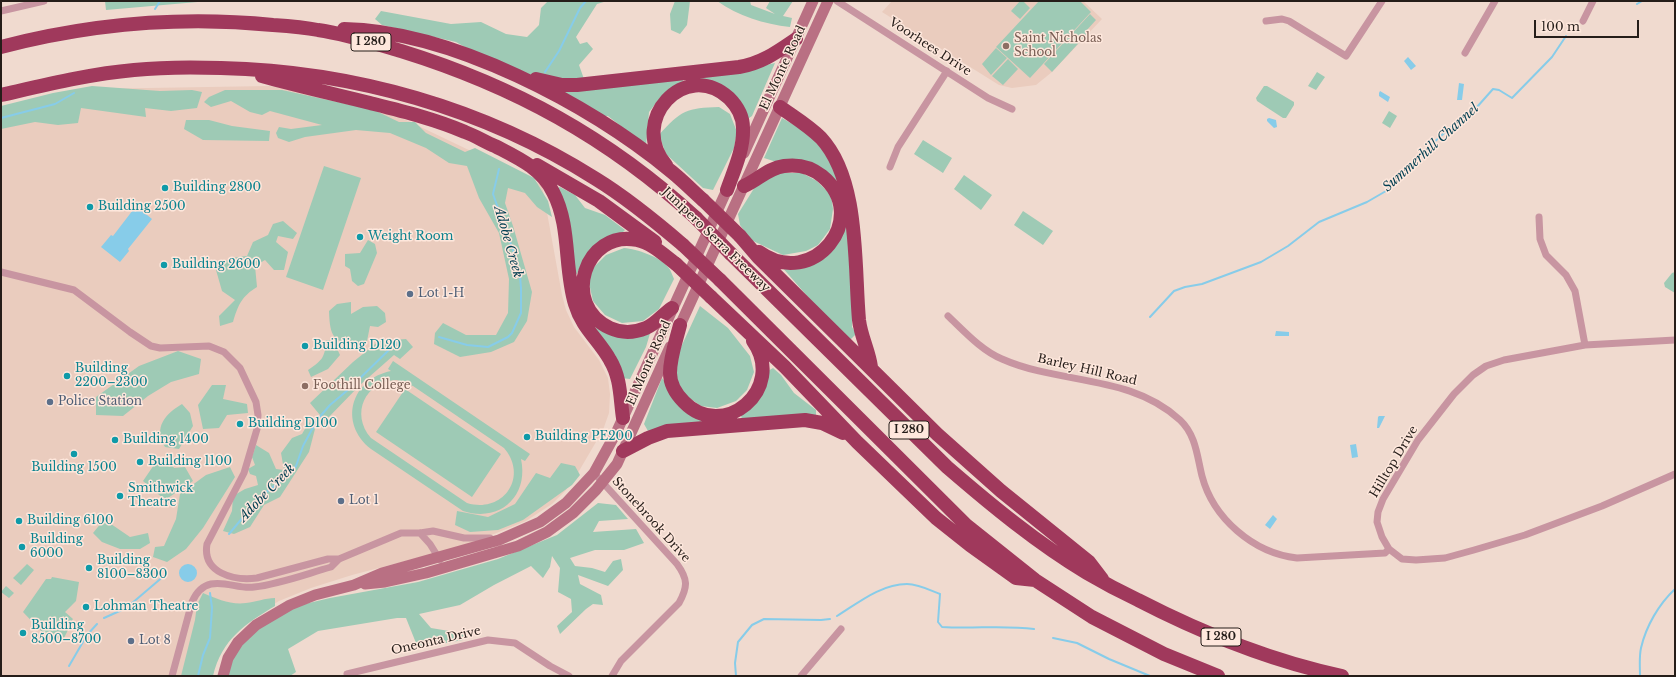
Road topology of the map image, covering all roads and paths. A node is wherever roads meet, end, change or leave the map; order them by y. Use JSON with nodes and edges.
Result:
{"nodes":[{"id":1,"x":44,"y":1,"type":"edge"},
{"id":2,"x":813,"y":1,"type":"edge"},
{"id":3,"x":828,"y":1,"type":"edge"},
{"id":4,"x":837,"y":1,"type":"edge"},
{"id":5,"x":1382,"y":1,"type":"edge"},
{"id":6,"x":1494,"y":1,"type":"edge"},
{"id":7,"x":1593,"y":1,"type":"edge"},
{"id":8,"x":24,"y":3,"type":"edge"},
{"id":9,"x":1,"y":11,"type":"edge"},
{"id":10,"x":1266,"y":21,"type":"dead end"},
{"id":11,"x":1583,"y":21,"type":"dead end"},
{"id":12,"x":315,"y":29,"type":"junction"},
{"id":13,"x":796,"y":39,"type":"junction"},
{"id":14,"x":1,"y":47,"type":"edge"},
{"id":15,"x":1465,"y":53,"type":"dead end"},
{"id":16,"x":486,"y":62,"type":"junction"},
{"id":17,"x":236,"y":68,"type":"junction"},
{"id":18,"x":946,"y":71,"type":"junction"},
{"id":19,"x":1,"y":96,"type":"edge"},
{"id":20,"x":780,"y":107,"type":"junction"},
{"id":21,"x":1012,"y":109,"type":"dead end"},
{"id":22,"x":516,"y":157,"type":"junction"},
{"id":23,"x":890,"y":167,"type":"dead end"},
{"id":24,"x":671,"y":172,"type":"junction"},
{"id":25,"x":744,"y":186,"type":"junction"},
{"id":26,"x":727,"y":190,"type":"junction"},
{"id":27,"x":1539,"y":217,"type":"dead end"},
{"id":28,"x":740,"y":236,"type":"junction"},
{"id":29,"x":676,"y":264,"type":"junction"},
{"id":30,"x":1,"y":272,"type":"edge"},
{"id":31,"x":672,"y":308,"type":"junction"},
{"id":32,"x":948,"y":316,"type":"dead end"},
{"id":33,"x":732,"y":317,"type":"junction"},
{"id":34,"x":680,"y":325,"type":"junction"},
{"id":35,"x":1675,"y":340,"type":"edge"},
{"id":36,"x":1584,"y":345,"type":"junction"},
{"id":37,"x":872,"y":369,"type":"junction"},
{"id":38,"x":623,"y":418,"type":"junction"},
{"id":39,"x":857,"y":442,"type":"junction"},
{"id":40,"x":623,"y":451,"type":"junction"},
{"id":41,"x":594,"y":473,"type":"junction"},
{"id":42,"x":1675,"y":474,"type":"edge"},
{"id":43,"x":603,"y":482,"type":"junction"},
{"id":44,"x":520,"y":531,"type":"junction"},
{"id":45,"x":420,"y":533,"type":"junction"},
{"id":46,"x":1389,"y":549,"type":"junction"},
{"id":47,"x":439,"y":556,"type":"junction"},
{"id":48,"x":339,"y":559,"type":"junction"},
{"id":49,"x":443,"y":568,"type":"junction"},
{"id":50,"x":1035,"y":580,"type":"junction"},
{"id":51,"x":1106,"y":584,"type":"junction"},
{"id":52,"x":354,"y":585,"type":"junction"},
{"id":53,"x":841,"y":629,"type":"dead end"},
{"id":54,"x":347,"y":674,"type":"dead end"},
{"id":55,"x":172,"y":676,"type":"edge"},
{"id":56,"x":223,"y":676,"type":"edge"},
{"id":57,"x":569,"y":676,"type":"edge"},
{"id":58,"x":612,"y":676,"type":"edge"},
{"id":59,"x":801,"y":676,"type":"edge"},
{"id":60,"x":1218,"y":676,"type":"edge"},
{"id":61,"x":1342,"y":676,"type":"edge"}],
"edges":[{"from":1,"to":8,"type":"street"},
{"from":2,"to":13,"type":"street","name":"El Monte Road"},
{"from":3,"to":20,"type":"street","name":"El Monte Road"},
{"from":4,"to":18,"type":"street","name":"Voorhees Drive"},
{"from":5,"to":10,"type":"street"},
{"from":6,"to":15,"type":"street"},
{"from":7,"to":11,"type":"street"},
{"from":8,"to":9,"type":"street"},
{"from":12,"to":14,"type":"highway","name":"Junipero Serra Freeway","number":"I 280"},
{"from":12,"to":16,"type":"highway"},
{"from":12,"to":51,"type":"highway","name":"Junipero Serra Freeway","number":"I 280","bridge":true},
{"from":13,"to":16,"type":"highway"},
{"from":13,"to":26,"type":"street","name":"El Monte Road"},
{"from":16,"to":24,"type":"highway"},
{"from":17,"to":19,"type":"highway","number":"I 280"},
{"from":17,"to":22,"type":"highway"},
{"from":17,"to":50,"type":"highway","number":"I 280","bridge":true},
{"from":18,"to":21,"type":"street","name":"Voorhees Drive"},
{"from":18,"to":23,"type":"street"},
{"from":20,"to":25,"type":"street","name":"El Monte Road"},
{"from":20,"to":37,"type":"highway"},
{"from":22,"to":29,"type":"highway"},
{"from":22,"to":38,"type":"highway"},
{"from":24,"to":26,"type":"highway"},
{"from":24,"to":28,"type":"highway","bridge":true},
{"from":25,"to":28,"type":"highway"},
{"from":25,"to":34,"type":"street","name":"El Monte Road"},
{"from":26,"to":31,"type":"street","name":"El Monte Road"},
{"from":27,"to":36,"type":"street"},
{"from":28,"to":37,"type":"highway"},
{"from":29,"to":31,"type":"highway"},
{"from":29,"to":33,"type":"highway","bridge":true},
{"from":30,"to":48,"type":"street"},
{"from":31,"to":38,"type":"street","name":"El Monte Road"},
{"from":32,"to":46,"type":"street","name":"Barley Hill Road"},
{"from":33,"to":34,"type":"highway"},
{"from":33,"to":39,"type":"highway"},
{"from":34,"to":40,"type":"street","name":"El Monte Road"},
{"from":35,"to":36,"type":"street","name":"Hilltop Drive"},
{"from":36,"to":46,"type":"street","name":"Hilltop Drive"},
{"from":37,"to":51,"type":"highway"},
{"from":38,"to":41,"type":"street","name":"El Monte Road"},
{"from":39,"to":40,"type":"highway"},
{"from":39,"to":50,"type":"highway"},
{"from":40,"to":43,"type":"street","name":"El Monte Road"},
{"from":41,"to":43,"type":"street","name":"Stonebrook Drive"},
{"from":41,"to":44,"type":"street","name":"El Monte Road"},
{"from":42,"to":46,"type":"street"},
{"from":43,"to":49,"type":"street","name":"El Monte Road"},
{"from":43,"to":58,"type":"street","name":"Stonebrook Drive"},
{"from":44,"to":45,"type":"street"},
{"from":44,"to":47,"type":"street","name":"El Monte Road"},
{"from":45,"to":47,"type":"street"},
{"from":45,"to":48,"type":"street"},
{"from":47,"to":49,"type":"street"},
{"from":47,"to":52,"type":"street","name":"El Monte Road"},
{"from":48,"to":55,"type":"street"},
{"from":49,"to":52,"type":"street","name":"El Monte Road"},
{"from":50,"to":60,"type":"highway","number":"I 280"},
{"from":51,"to":61,"type":"highway","name":"Junipero Serra Freeway","number":"I 280"},
{"from":52,"to":56,"type":"street","name":"El Monte Road"},
{"from":53,"to":59,"type":"street"},
{"from":54,"to":57,"type":"street","name":"Oneonta Drive"}]}
